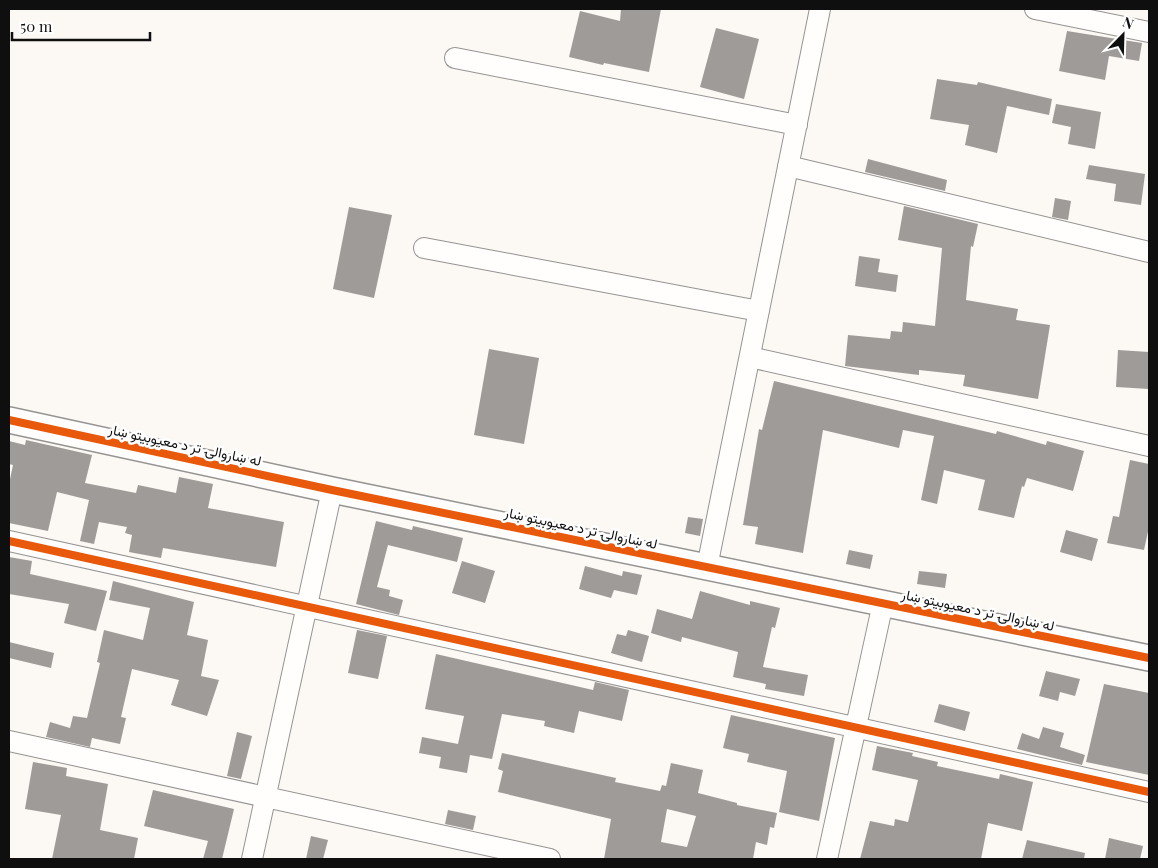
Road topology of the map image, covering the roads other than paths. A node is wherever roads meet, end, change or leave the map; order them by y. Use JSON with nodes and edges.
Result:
{"nodes":[{"id":1,"x":820,"y":9,"type":"edge"},
{"id":2,"x":1035,"y":9,"type":"edge"},
{"id":3,"x":1149,"y":32,"type":"edge"},
{"id":4,"x":455,"y":58,"type":"dead end"},
{"id":5,"x":797,"y":124,"type":"junction"},
{"id":6,"x":788,"y":166,"type":"junction"},
{"id":7,"x":424,"y":248,"type":"dead end"},
{"id":8,"x":1149,"y":252,"type":"edge"},
{"id":9,"x":759,"y":311,"type":"junction"},
{"id":10,"x":750,"y":357,"type":"junction"},
{"id":11,"x":9,"y":420,"type":"edge"},
{"id":12,"x":1149,"y":446,"type":"edge"},
{"id":13,"x":332,"y":490,"type":"junction"},
{"id":14,"x":9,"y":541,"type":"edge"},
{"id":15,"x":707,"y":567,"type":"junction"},
{"id":16,"x":883,"y":603,"type":"junction"},
{"id":17,"x":307,"y":608,"type":"junction"},
{"id":18,"x":1149,"y":658,"type":"edge"},
{"id":19,"x":856,"y":728,"type":"junction"},
{"id":20,"x":9,"y":741,"type":"edge"},
{"id":21,"x":1149,"y":792,"type":"edge"},
{"id":22,"x":266,"y":796,"type":"junction"},
{"id":23,"x":252,"y":859,"type":"edge"},
{"id":24,"x":550,"y":859,"type":"edge"},
{"id":25,"x":826,"y":859,"type":"edge"}],
"edges":[{"from":1,"to":5,"type":"street"},
{"from":2,"to":3,"type":"street"},
{"from":4,"to":5,"type":"street"},
{"from":5,"to":6,"type":"street"},
{"from":6,"to":8,"type":"street"},
{"from":6,"to":9,"type":"street"},
{"from":7,"to":9,"type":"street"},
{"from":9,"to":10,"type":"street"},
{"from":10,"to":12,"type":"street"},
{"from":10,"to":15,"type":"street"},
{"from":11,"to":13,"type":"street","name":"له ښاروالۍ تر د معیوبیتو ښار"},
{"from":13,"to":15,"type":"street","name":"له ښاروالۍ تر د معیوبیتو ښار"},
{"from":13,"to":17,"type":"street"},
{"from":14,"to":17,"type":"street"},
{"from":15,"to":16,"type":"street","name":"له ښاروالۍ تر د معیوبیتو ښار"},
{"from":16,"to":18,"type":"street","name":"له ښاروالۍ تر د معیوبیتو ښار"},
{"from":16,"to":19,"type":"street"},
{"from":17,"to":19,"type":"street"},
{"from":17,"to":22,"type":"street"},
{"from":19,"to":21,"type":"street"},
{"from":19,"to":25,"type":"street"},
{"from":20,"to":22,"type":"street"},
{"from":22,"to":23,"type":"street"},
{"from":22,"to":24,"type":"street"}]}
